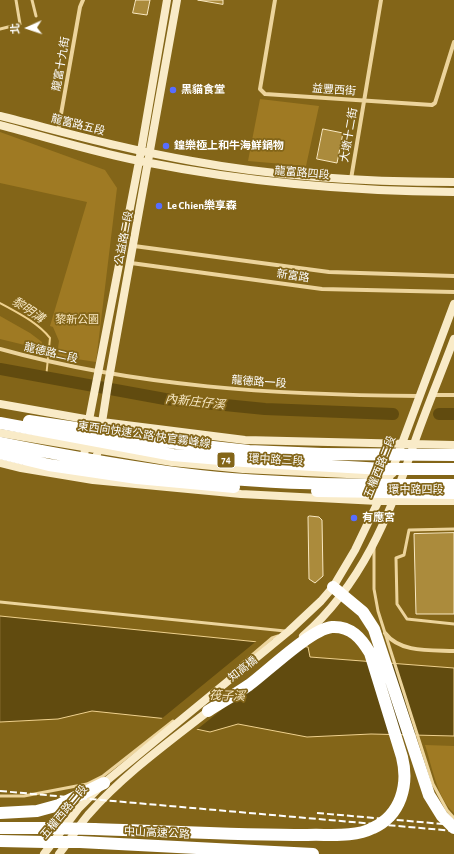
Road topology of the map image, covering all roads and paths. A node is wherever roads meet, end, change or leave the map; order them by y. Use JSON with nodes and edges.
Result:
{"nodes":[{"id":1,"x":16,"y":0,"type":"edge"},
{"id":2,"x":32,"y":0,"type":"edge"},
{"id":3,"x":83,"y":0,"type":"edge"},
{"id":4,"x":167,"y":0,"type":"edge"},
{"id":5,"x":177,"y":0,"type":"edge"},
{"id":6,"x":275,"y":0,"type":"edge"},
{"id":7,"x":381,"y":0,"type":"edge"},
{"id":8,"x":36,"y":16,"type":"dead end"},
{"id":9,"x":0,"y":29,"type":"edge"},
{"id":10,"x":454,"y":42,"type":"edge"},
{"id":11,"x":364,"y":101,"type":"junction"},
{"id":12,"x":0,"y":116,"type":"edge"},
{"id":13,"x":0,"y":125,"type":"edge"},
{"id":14,"x":58,"y":132,"type":"junction"},
{"id":15,"x":141,"y":151,"type":"junction"},
{"id":16,"x":151,"y":153,"type":"junction"},
{"id":17,"x":139,"y":161,"type":"junction"},
{"id":18,"x":149,"y":163,"type":"junction"},
{"id":19,"x":350,"y":179,"type":"junction"},
{"id":20,"x":454,"y":182,"type":"edge"},
{"id":21,"x":454,"y":192,"type":"edge"},
{"id":22,"x":134,"y":246,"type":"junction"},
{"id":23,"x":130,"y":263,"type":"junction"},
{"id":24,"x":454,"y":276,"type":"edge"},
{"id":25,"x":454,"y":292,"type":"edge"},
{"id":26,"x":454,"y":304,"type":"edge"},
{"id":27,"x":454,"y":339,"type":"edge"},
{"id":28,"x":0,"y":349,"type":"edge"},
{"id":29,"x":98,"y":372,"type":"junction"},
{"id":30,"x":110,"y":374,"type":"junction"},
{"id":31,"x":433,"y":395,"type":"junction"},
{"id":32,"x":454,"y":395,"type":"edge"},
{"id":33,"x":419,"y":396,"type":"junction"},
{"id":34,"x":0,"y":404,"type":"edge"},
{"id":35,"x":90,"y":416,"type":"junction"},
{"id":36,"x":0,"y":417,"type":"edge"},
{"id":37,"x":103,"y":418,"type":"junction"},
{"id":38,"x":0,"y":424,"type":"edge"},
{"id":39,"x":0,"y":433,"type":"edge"},
{"id":40,"x":0,"y":437,"type":"edge"},
{"id":41,"x":0,"y":443,"type":"edge"},
{"id":42,"x":454,"y":445,"type":"edge"},
{"id":43,"x":399,"y":449,"type":"junction"},
{"id":44,"x":85,"y":450,"type":"junction"},
{"id":45,"x":0,"y":453,"type":"edge"},
{"id":46,"x":97,"y":453,"type":"junction"},
{"id":47,"x":411,"y":455,"type":"junction"},
{"id":48,"x":454,"y":455,"type":"edge"},
{"id":49,"x":0,"y":463,"type":"edge"},
{"id":50,"x":454,"y":465,"type":"edge"},
{"id":51,"x":454,"y":469,"type":"edge"},
{"id":52,"x":81,"y":478,"type":"junction"},
{"id":53,"x":388,"y":478,"type":"junction"},
{"id":54,"x":93,"y":480,"type":"junction"},
{"id":55,"x":454,"y":480,"type":"edge"},
{"id":56,"x":401,"y":481,"type":"junction"},
{"id":57,"x":454,"y":485,"type":"edge"},
{"id":58,"x":454,"y":493,"type":"edge"},
{"id":59,"x":380,"y":497,"type":"junction"},
{"id":60,"x":394,"y":497,"type":"junction"},
{"id":61,"x":454,"y":501,"type":"edge"},
{"id":62,"x":454,"y":529,"type":"edge"},
{"id":63,"x":374,"y":545,"type":"junction"},
{"id":64,"x":333,"y":587,"type":"junction"},
{"id":65,"x":343,"y":595,"type":"junction"},
{"id":66,"x":0,"y":602,"type":"edge"},
{"id":67,"x":454,"y":624,"type":"edge"},
{"id":68,"x":289,"y":631,"type":"junction"},
{"id":69,"x":385,"y":633,"type":"junction"},
{"id":70,"x":276,"y":638,"type":"joint"},
{"id":71,"x":305,"y":638,"type":"junction"},
{"id":72,"x":375,"y":650,"type":"junction"},
{"id":73,"x":454,"y":652,"type":"edge"},
{"id":74,"x":208,"y":711,"type":"joint"},
{"id":75,"x":138,"y":757,"type":"junction"},
{"id":76,"x":104,"y":783,"type":"junction"},
{"id":77,"x":0,"y":796,"type":"edge"},
{"id":78,"x":0,"y":813,"type":"edge"},
{"id":79,"x":454,"y":818,"type":"edge"},
{"id":80,"x":0,"y":828,"type":"edge"},
{"id":81,"x":454,"y":828,"type":"edge"},
{"id":82,"x":0,"y":841,"type":"edge"},
{"id":83,"x":45,"y":848,"type":"edge"},
{"id":84,"x":59,"y":854,"type":"edge"},
{"id":85,"x":313,"y":854,"type":"edge"}],
"edges":[{"from":1,"to":9,"type":"lane"},
{"from":2,"to":8,"type":"lane"},
{"from":3,"to":14,"type":"street","name":"龍富十九街"},
{"from":4,"to":15,"type":"street","name":"公益路二段"},
{"from":5,"to":16,"type":"street","name":"公益路二段"},
{"from":6,"to":11,"type":"street","name":"益豐西街"},
{"from":7,"to":11,"type":"street","name":"大墩十二街"},
{"from":10,"to":11,"type":"street","name":"益豐西街"},
{"from":11,"to":19,"type":"street","name":"大墩十二街"},
{"from":12,"to":14,"type":"street","name":"龍富路五段"},
{"from":13,"to":17,"type":"street","name":"龍富路五段"},
{"from":14,"to":15,"type":"street","name":"龍富路五段"},
{"from":15,"to":16,"type":"street","name":"龍富路五段"},
{"from":15,"to":17,"type":"street","name":"公益路二段"},
{"from":16,"to":18,"type":"street","name":"公益路二段"},
{"from":16,"to":19,"type":"street","name":"龍富路四段"},
{"from":17,"to":18,"type":"street","name":"龍富路五段"},
{"from":17,"to":29,"type":"street","name":"公益路二段"},
{"from":18,"to":21,"type":"street","name":"龍富路四段"},
{"from":18,"to":22,"type":"street","name":"公益路二段"},
{"from":19,"to":20,"type":"street","name":"龍富路四段"},
{"from":22,"to":23,"type":"street","name":"公益路二段"},
{"from":22,"to":24,"type":"street","name":"新富路"},
{"from":23,"to":25,"type":"street","name":"新富路"},
{"from":23,"to":30,"type":"street","name":"公益路二段"},
{"from":26,"to":33,"type":"street","name":"五權西路二段"},
{"from":27,"to":31,"type":"street"},
{"from":28,"to":29,"type":"street","name":"龍德路二段"},
{"from":29,"to":30,"type":"street","name":"龍德路一段"},
{"from":29,"to":35,"type":"street","name":"公益路二段"},
{"from":30,"to":33,"type":"street","name":"龍德路一段"},
{"from":30,"to":37,"type":"street","name":"公益路二段"},
{"from":31,"to":32,"type":"street"},
{"from":31,"to":47,"type":"street"},
{"from":33,"to":43,"type":"street","name":"五權西路二段"},
{"from":34,"to":35,"type":"street","name":"環中路三段"},
{"from":35,"to":37,"type":"street","name":"環中路三段"},
{"from":35,"to":44,"type":"street","name":"公益路二段"},
{"from":36,"to":43,"type":"highway","bridge":true},
{"from":37,"to":43,"type":"street","name":"環中路三段"},
{"from":37,"to":46,"type":"street","name":"公益路二段"},
{"from":38,"to":51,"type":"highway","name":"東西向快速公路 快官霧峰線","number":"74","bridge":true},
{"from":39,"to":44,"type":"street","name":"環中路三段"},
{"from":40,"to":44,"type":"street","name":"環中路三段"},
{"from":41,"to":57,"type":"highway","number":"74","bridge":true},
{"from":42,"to":47,"type":"street"},
{"from":43,"to":47,"type":"highway"},
{"from":43,"to":53,"type":"street","name":"五權西路二段"},
{"from":44,"to":46,"type":"street","name":"環中路三段"},
{"from":44,"to":52,"type":"street","name":"公益路二段"},
{"from":45,"to":59,"type":"highway","bridge":true},
{"from":46,"to":53,"type":"street","name":"環中路三段"},
{"from":46,"to":54,"type":"street","name":"公益路二段"},
{"from":47,"to":48,"type":"highway"},
{"from":47,"to":50,"type":"street"},
{"from":47,"to":53,"type":"street"},
{"from":47,"to":56,"type":"street"},
{"from":49,"to":52,"type":"street"},
{"from":52,"to":54,"type":"street"},
{"from":53,"to":56,"type":"street","name":"環中路三段"},
{"from":53,"to":59,"type":"street","name":"五權西路二段"},
{"from":54,"to":59,"type":"street"},
{"from":55,"to":56,"type":"street","name":"環中路四段"},
{"from":56,"to":60,"type":"street"},
{"from":58,"to":60,"type":"highway"},
{"from":59,"to":60,"type":"highway"},
{"from":59,"to":64,"type":"street","name":"五權西路二段"},
{"from":60,"to":61,"type":"street","name":"環中路四段"},
{"from":60,"to":63,"type":"street"},
{"from":62,"to":67,"type":"lane"},
{"from":63,"to":65,"type":"street"},
{"from":63,"to":69,"type":"lane"},
{"from":64,"to":65,"type":"highway"},
{"from":64,"to":68,"type":"street","name":"五權西路二段"},
{"from":65,"to":71,"type":"street"},
{"from":65,"to":72,"type":"highway"},
{"from":66,"to":68,"type":"lane"},
{"from":68,"to":70,"type":"street","name":"五權西路二段"},
{"from":69,"to":73,"type":"street"},
{"from":69,"to":79,"type":"lane"},
{"from":70,"to":75,"type":"street","name":"知高橋"},
{"from":71,"to":72,"type":"highway"},
{"from":71,"to":74,"type":"highway"},
{"from":72,"to":80,"type":"highway","bridge":true},
{"from":72,"to":81,"type":"highway"},
{"from":74,"to":75,"type":"street"},
{"from":75,"to":76,"type":"street","name":"五權西路二段"},
{"from":75,"to":77,"type":"lane"},
{"from":75,"to":84,"type":"street","name":"五權西路二段"},
{"from":76,"to":78,"type":"highway"},
{"from":76,"to":83,"type":"street","name":"五權西路二段"},
{"from":82,"to":83,"type":"highway","name":"中山高速公路"},
{"from":83,"to":85,"type":"highway","name":"中山高速公路","bridge":true}]}
